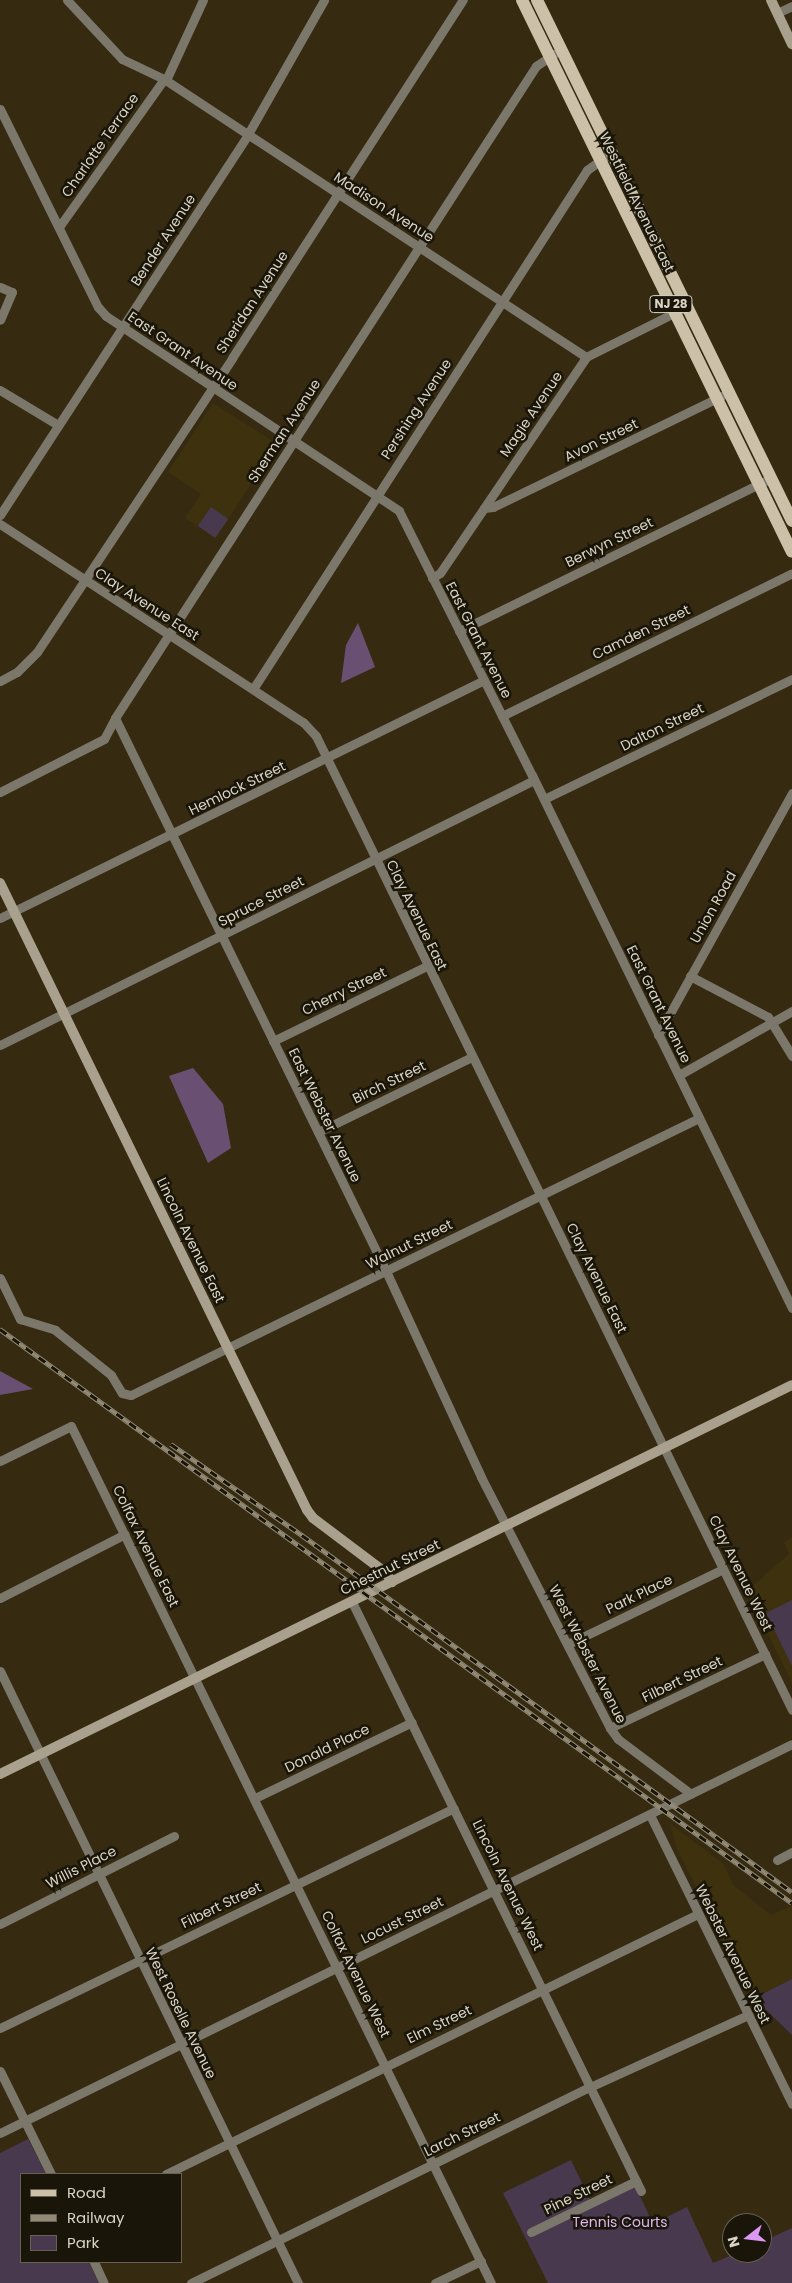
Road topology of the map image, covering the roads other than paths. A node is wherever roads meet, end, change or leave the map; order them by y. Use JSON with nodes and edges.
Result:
{"nodes":[{"id":1,"x":67,"y":0,"type":"edge"},
{"id":2,"x":203,"y":0,"type":"edge"},
{"id":3,"x":324,"y":0,"type":"edge"},
{"id":4,"x":463,"y":0,"type":"edge"},
{"id":5,"x":522,"y":0,"type":"edge"},
{"id":6,"x":537,"y":0,"type":"edge"},
{"id":7,"x":771,"y":0,"type":"edge"},
{"id":8,"x":792,"y":6,"type":"edge"},
{"id":9,"x":777,"y":13,"type":"junction"},
{"id":10,"x":792,"y":44,"type":"edge"},
{"id":11,"x":561,"y":50,"type":"junction"},
{"id":12,"x":550,"y":56,"type":"junction"},
{"id":13,"x":165,"y":80,"type":"junction"},
{"id":14,"x":0,"y":109,"type":"edge"},
{"id":15,"x":248,"y":134,"type":"junction"},
{"id":16,"x":612,"y":154,"type":"junction"},
{"id":17,"x":600,"y":160,"type":"junction"},
{"id":18,"x":338,"y":194,"type":"junction"},
{"id":19,"x":59,"y":227,"type":"junction"},
{"id":20,"x":649,"y":230,"type":"junction"},
{"id":21,"x":637,"y":236,"type":"junction"},
{"id":22,"x":420,"y":247,"type":"junction"},
{"id":23,"x":0,"y":287,"type":"edge"},
{"id":24,"x":502,"y":301,"type":"junction"},
{"id":25,"x":687,"y":306,"type":"junction"},
{"id":26,"x":675,"y":312,"type":"junction"},
{"id":27,"x":0,"y":320,"type":"edge"},
{"id":28,"x":123,"y":326,"type":"junction"},
{"id":29,"x":586,"y":356,"type":"junction"},
{"id":30,"x":213,"y":387,"type":"junction"},
{"id":31,"x":0,"y":390,"type":"edge"},
{"id":32,"x":729,"y":393,"type":"junction"},
{"id":33,"x":717,"y":399,"type":"junction"},
{"id":34,"x":58,"y":426,"type":"junction"},
{"id":35,"x":294,"y":441,"type":"junction"},
{"id":36,"x":771,"y":478,"type":"junction"},
{"id":37,"x":759,"y":484,"type":"junction"},
{"id":38,"x":376,"y":496,"type":"junction"},
{"id":39,"x":484,"y":508,"type":"junction"},
{"id":40,"x":0,"y":516,"type":"edge"},
{"id":41,"x":792,"y":521,"type":"edge"},
{"id":42,"x":0,"y":524,"type":"edge"},
{"id":43,"x":792,"y":552,"type":"edge"},
{"id":44,"x":792,"y":573,"type":"edge"},
{"id":45,"x":432,"y":578,"type":"junction"},
{"id":46,"x":85,"y":580,"type":"junction"},
{"id":47,"x":459,"y":631,"type":"junction"},
{"id":48,"x":169,"y":634,"type":"junction"},
{"id":49,"x":792,"y":679,"type":"edge"},
{"id":50,"x":484,"y":680,"type":"junction"},
{"id":51,"x":0,"y":681,"type":"edge"},
{"id":52,"x":252,"y":689,"type":"junction"},
{"id":53,"x":502,"y":716,"type":"junction"},
{"id":54,"x":115,"y":718,"type":"junction"},
{"id":55,"x":327,"y":760,"type":"junction"},
{"id":56,"x":534,"y":780,"type":"junction"},
{"id":57,"x":0,"y":792,"type":"edge"},
{"id":58,"x":792,"y":792,"type":"edge"},
{"id":59,"x":544,"y":799,"type":"junction"},
{"id":60,"x":172,"y":834,"type":"junction"},
{"id":61,"x":374,"y":860,"type":"junction"},
{"id":62,"x":0,"y":883,"type":"edge"},
{"id":63,"x":14,"y":911,"type":"junction"},
{"id":64,"x":0,"y":918,"type":"edge"},
{"id":65,"x":222,"y":936,"type":"junction"},
{"id":66,"x":427,"y":966,"type":"junction"},
{"id":67,"x":690,"y":976,"type":"junction"},
{"id":68,"x":792,"y":1011,"type":"edge"},
{"id":69,"x":65,"y":1015,"type":"junction"},
{"id":70,"x":772,"y":1022,"type":"junction"},
{"id":71,"x":658,"y":1035,"type":"junction"},
{"id":72,"x":273,"y":1041,"type":"junction"},
{"id":73,"x":0,"y":1045,"type":"edge"},
{"id":74,"x":792,"y":1056,"type":"edge"},
{"id":75,"x":472,"y":1057,"type":"junction"},
{"id":76,"x":678,"y":1076,"type":"junction"},
{"id":77,"x":699,"y":1118,"type":"junction"},
{"id":78,"x":318,"y":1132,"type":"junction"},
{"id":79,"x":541,"y":1196,"type":"junction"},
{"id":80,"x":386,"y":1271,"type":"junction"},
{"id":81,"x":0,"y":1278,"type":"edge"},
{"id":82,"x":792,"y":1308,"type":"edge"},
{"id":83,"x":228,"y":1348,"type":"junction"},
{"id":84,"x":792,"y":1385,"type":"edge"},
{"id":85,"x":666,"y":1447,"type":"junction"},
{"id":86,"x":0,"y":1461,"type":"edge"},
{"id":87,"x":507,"y":1525,"type":"junction"},
{"id":88,"x":125,"y":1534,"type":"junction"},
{"id":89,"x":723,"y":1569,"type":"junction"},
{"id":90,"x":392,"y":1582,"type":"junction"},
{"id":91,"x":0,"y":1598,"type":"edge"},
{"id":92,"x":352,"y":1602,"type":"junction"},
{"id":93,"x":568,"y":1644,"type":"junction"},
{"id":94,"x":765,"y":1654,"type":"junction"},
{"id":95,"x":0,"y":1671,"type":"edge"},
{"id":96,"x":196,"y":1678,"type":"junction"},
{"id":97,"x":792,"y":1710,"type":"edge"},
{"id":98,"x":412,"y":1722,"type":"junction"},
{"id":99,"x":610,"y":1728,"type":"junction"},
{"id":100,"x":792,"y":1744,"type":"edge"},
{"id":101,"x":41,"y":1754,"type":"junction"},
{"id":102,"x":0,"y":1774,"type":"edge"},
{"id":103,"x":692,"y":1794,"type":"junction"},
{"id":104,"x":255,"y":1798,"type":"junction"},
{"id":105,"x":454,"y":1808,"type":"junction"},
{"id":106,"x":650,"y":1815,"type":"junction"},
{"id":107,"x":174,"y":1836,"type":"dead end"},
{"id":108,"x":792,"y":1852,"type":"edge"},
{"id":109,"x":777,"y":1860,"type":"dead end"},
{"id":110,"x":99,"y":1873,"type":"junction"},
{"id":111,"x":296,"y":1884,"type":"junction"},
{"id":112,"x":494,"y":1890,"type":"junction"},
{"id":113,"x":698,"y":1914,"type":"junction"},
{"id":114,"x":0,"y":1924,"type":"edge"},
{"id":115,"x":140,"y":1960,"type":"junction"},
{"id":116,"x":337,"y":1968,"type":"junction"},
{"id":117,"x":544,"y":1989,"type":"junction"},
{"id":118,"x":748,"y":2016,"type":"junction"},
{"id":119,"x":0,"y":2028,"type":"edge"},
{"id":120,"x":181,"y":2044,"type":"junction"},
{"id":121,"x":385,"y":2066,"type":"junction"},
{"id":122,"x":0,"y":2071,"type":"edge"},
{"id":123,"x":590,"y":2087,"type":"junction"},
{"id":124,"x":792,"y":2104,"type":"edge"},
{"id":125,"x":24,"y":2121,"type":"junction"},
{"id":126,"x":0,"y":2133,"type":"edge"},
{"id":127,"x":229,"y":2143,"type":"junction"},
{"id":128,"x":433,"y":2163,"type":"junction"},
{"id":129,"x":50,"y":2173,"type":"edge"},
{"id":130,"x":168,"y":2173,"type":"edge"},
{"id":131,"x":636,"y":2181,"type":"junction"},
{"id":132,"x":641,"y":2191,"type":"dead end"},
{"id":133,"x":531,"y":2232,"type":"dead end"},
{"id":134,"x":277,"y":2241,"type":"junction"},
{"id":135,"x":481,"y":2261,"type":"junction"},
{"id":136,"x":94,"y":2263,"type":"edge"},
{"id":137,"x":104,"y":2283,"type":"edge"},
{"id":138,"x":191,"y":2283,"type":"edge"},
{"id":139,"x":298,"y":2283,"type":"edge"},
{"id":140,"x":435,"y":2283,"type":"edge"},
{"id":141,"x":491,"y":2283,"type":"edge"}],
"edges":[{"from":1,"to":13,"type":"street","name":"Madison Avenue"},
{"from":2,"to":13,"type":"street","name":"Charlotte Terrace"},
{"from":3,"to":15,"type":"street","name":"Bender Avenue"},
{"from":4,"to":18,"type":"street","name":"Sheridan Avenue"},
{"from":5,"to":12,"type":"main road","name":"Westfield Avenue East","number":"NJ 28"},
{"from":6,"to":11,"type":"main road","name":"Westfield Avenue East","number":"NJ 28"},
{"from":7,"to":9,"type":"street"},
{"from":8,"to":9,"type":"street"},
{"from":9,"to":10,"type":"street"},
{"from":11,"to":12,"type":"street","name":"Sherman Avenue"},
{"from":11,"to":16,"type":"main road","name":"Westfield Avenue East","number":"NJ 28"},
{"from":12,"to":17,"type":"main road","name":"Westfield Avenue East","number":"NJ 28"},
{"from":12,"to":22,"type":"street","name":"Sherman Avenue"},
{"from":13,"to":15,"type":"street","name":"Madison Avenue"},
{"from":13,"to":19,"type":"street","name":"Charlotte Terrace"},
{"from":14,"to":19,"type":"street","name":"East Grant Avenue"},
{"from":15,"to":18,"type":"street","name":"Madison Avenue"},
{"from":15,"to":28,"type":"street","name":"Bender Avenue"},
{"from":16,"to":17,"type":"street","name":"Pershing Avenue"},
{"from":16,"to":20,"type":"main road","name":"Westfield Avenue East","number":"NJ 28"},
{"from":17,"to":21,"type":"main road","name":"Westfield Avenue East","number":"NJ 28"},
{"from":17,"to":24,"type":"street","name":"Pershing Avenue"},
{"from":18,"to":22,"type":"street","name":"Madison Avenue"},
{"from":18,"to":30,"type":"street","name":"Sheridan Avenue"},
{"from":19,"to":28,"type":"street","name":"East Grant Avenue"},
{"from":20,"to":21,"type":"main road"},
{"from":20,"to":25,"type":"main road","name":"Westfield Avenue East","number":"NJ 28"},
{"from":21,"to":26,"type":"main road","name":"Westfield Avenue East","number":"NJ 28"},
{"from":22,"to":24,"type":"street","name":"Madison Avenue"},
{"from":22,"to":35,"type":"street","name":"Sherman Avenue"},
{"from":23,"to":27,"type":"street"},
{"from":24,"to":29,"type":"street","name":"Madison Avenue"},
{"from":24,"to":38,"type":"street","name":"Pershing Avenue"},
{"from":25,"to":26,"type":"street","name":"Magie Avenue"},
{"from":25,"to":32,"type":"main road","name":"Westfield Avenue East","number":"NJ 28"},
{"from":26,"to":29,"type":"street","name":"Magie Avenue"},
{"from":26,"to":33,"type":"main road","name":"Westfield Avenue East","number":"NJ 28"},
{"from":28,"to":30,"type":"street","name":"East Grant Avenue"},
{"from":28,"to":34,"type":"street","name":"Bender Avenue"},
{"from":29,"to":39,"type":"street","name":"Magie Avenue"},
{"from":30,"to":35,"type":"street","name":"East Grant Avenue"},
{"from":30,"to":46,"type":"street","name":"Sheridan Avenue"},
{"from":31,"to":34,"type":"street"},
{"from":32,"to":33,"type":"street","name":"Avon Street"},
{"from":32,"to":36,"type":"main road","name":"Westfield Avenue East","number":"NJ 28"},
{"from":33,"to":37,"type":"main road","name":"Westfield Avenue East","number":"NJ 28"},
{"from":33,"to":39,"type":"street","name":"Avon Street"},
{"from":34,"to":40,"type":"street","name":"Bender Avenue"},
{"from":35,"to":38,"type":"street","name":"East Grant Avenue"},
{"from":35,"to":48,"type":"street","name":"Sherman Avenue"},
{"from":36,"to":37,"type":"street","name":"Berwyn Street"},
{"from":36,"to":41,"type":"main road","name":"Westfield Avenue East","number":"NJ 28"},
{"from":37,"to":43,"type":"main road","name":"Westfield Avenue East","number":"NJ 28"},
{"from":37,"to":47,"type":"street","name":"Berwyn Street"},
{"from":38,"to":45,"type":"street","name":"East Grant Avenue"},
{"from":38,"to":52,"type":"street","name":"Pershing Avenue"},
{"from":39,"to":45,"type":"street","name":"Magie Avenue"},
{"from":42,"to":46,"type":"street","name":"Clay Avenue East"},
{"from":44,"to":53,"type":"street","name":"Camden Street"},
{"from":45,"to":47,"type":"street","name":"East Grant Avenue"},
{"from":46,"to":48,"type":"street","name":"Clay Avenue East"},
{"from":46,"to":51,"type":"street","name":"Sheridan Avenue"},
{"from":47,"to":50,"type":"street","name":"East Grant Avenue"},
{"from":48,"to":52,"type":"street","name":"Clay Avenue East"},
{"from":48,"to":54,"type":"street","name":"Sherman Avenue"},
{"from":49,"to":59,"type":"street","name":"Dalton Street"},
{"from":50,"to":53,"type":"street","name":"East Grant Avenue"},
{"from":50,"to":55,"type":"street","name":"Hemlock Street"},
{"from":52,"to":55,"type":"street","name":"Clay Avenue East"},
{"from":53,"to":56,"type":"street","name":"East Grant Avenue"},
{"from":54,"to":57,"type":"street","name":"Sherman Avenue"},
{"from":54,"to":60,"type":"street","name":"East Webster Avenue"},
{"from":55,"to":60,"type":"street","name":"Hemlock Street"},
{"from":55,"to":61,"type":"street","name":"Clay Avenue East"},
{"from":56,"to":59,"type":"street","name":"East Grant Avenue"},
{"from":56,"to":61,"type":"street","name":"Spruce Street"},
{"from":58,"to":67,"type":"street","name":"Union Road"},
{"from":59,"to":71,"type":"street","name":"East Grant Avenue"},
{"from":60,"to":63,"type":"street","name":"Hemlock Street"},
{"from":60,"to":65,"type":"street","name":"East Webster Avenue"},
{"from":61,"to":65,"type":"street","name":"Spruce Street"},
{"from":61,"to":66,"type":"street","name":"Clay Avenue East"},
{"from":62,"to":63,"type":"street","name":"Lincoln Avenue East"},
{"from":63,"to":64,"type":"street","name":"Hemlock Street"},
{"from":63,"to":69,"type":"street","name":"Lincoln Avenue East"},
{"from":65,"to":69,"type":"street","name":"Spruce Street"},
{"from":65,"to":72,"type":"street","name":"East Webster Avenue"},
{"from":66,"to":72,"type":"street","name":"Cherry Street"},
{"from":66,"to":75,"type":"street","name":"Clay Avenue East"},
{"from":67,"to":70,"type":"street"},
{"from":67,"to":71,"type":"street","name":"Union Road"},
{"from":68,"to":70,"type":"street"},
{"from":69,"to":73,"type":"street","name":"Spruce Street"},
{"from":69,"to":83,"type":"street","name":"Lincoln Avenue East"},
{"from":70,"to":74,"type":"street"},
{"from":70,"to":76,"type":"street"},
{"from":71,"to":76,"type":"street","name":"East Grant Avenue"},
{"from":72,"to":78,"type":"street","name":"East Webster Avenue"},
{"from":75,"to":78,"type":"street","name":"Birch Street"},
{"from":75,"to":79,"type":"street","name":"Clay Avenue East"},
{"from":76,"to":77,"type":"street","name":"East Grant Avenue"},
{"from":77,"to":79,"type":"street","name":"Walnut Street"},
{"from":77,"to":82,"type":"street","name":"East Grant Avenue"},
{"from":78,"to":80,"type":"street","name":"East Webster Avenue"},
{"from":79,"to":80,"type":"street","name":"Walnut Street"},
{"from":79,"to":85,"type":"street","name":"Clay Avenue East"},
{"from":80,"to":83,"type":"street","name":"Walnut Street"},
{"from":80,"to":87,"type":"street","name":"East Webster Avenue"},
{"from":81,"to":83,"type":"street","name":"Walnut Street"},
{"from":83,"to":90,"type":"street","name":"Lincoln Avenue East"},
{"from":84,"to":85,"type":"street","name":"Chestnut Street"},
{"from":85,"to":87,"type":"street","name":"Chestnut Street"},
{"from":85,"to":89,"type":"street","name":"Clay Avenue West"},
{"from":86,"to":88,"type":"street","name":"Colfax Avenue East"},
{"from":87,"to":90,"type":"street","name":"Chestnut Street"},
{"from":87,"to":93,"type":"street","name":"West Webster Avenue"},
{"from":88,"to":91,"type":"street"},
{"from":88,"to":96,"type":"street","name":"Colfax Avenue East"},
{"from":89,"to":93,"type":"street","name":"Park Place"},
{"from":89,"to":94,"type":"street","name":"Clay Avenue West"},
{"from":90,"to":92,"type":"street","name":"Chestnut Street"},
{"from":92,"to":96,"type":"street","name":"Chestnut Street"},
{"from":92,"to":98,"type":"street","name":"Lincoln Avenue West"},
{"from":93,"to":99,"type":"street","name":"West Webster Avenue"},
{"from":94,"to":97,"type":"street","name":"Clay Avenue West"},
{"from":94,"to":99,"type":"street","name":"Filbert Street"},
{"from":95,"to":101,"type":"street","name":"West Roselle Avenue"},
{"from":96,"to":101,"type":"street","name":"Chestnut Street"},
{"from":96,"to":104,"type":"street","name":"Colfax Avenue West"},
{"from":98,"to":104,"type":"street","name":"Donald Place"},
{"from":98,"to":105,"type":"street","name":"Lincoln Avenue West"},
{"from":99,"to":103,"type":"street","name":"West Webster Avenue"},
{"from":100,"to":103,"type":"street","name":"Locust Street"},
{"from":101,"to":102,"type":"street","name":"Chestnut Street"},
{"from":101,"to":110,"type":"street","name":"West Roselle Avenue"},
{"from":103,"to":106,"type":"street","name":"Locust Street"},
{"from":104,"to":111,"type":"street","name":"Colfax Avenue West"},
{"from":105,"to":111,"type":"street","name":"Filbert Street"},
{"from":105,"to":112,"type":"street","name":"Lincoln Avenue West"},
{"from":106,"to":112,"type":"street","name":"Locust Street"},
{"from":106,"to":113,"type":"street","name":"Webster Avenue West"},
{"from":107,"to":110,"type":"street","name":"Willis Place"},
{"from":108,"to":109,"type":"street"},
{"from":110,"to":114,"type":"street","name":"Willis Place"},
{"from":110,"to":115,"type":"street","name":"West Roselle Avenue"},
{"from":111,"to":115,"type":"street","name":"Filbert Street"},
{"from":111,"to":116,"type":"street","name":"Colfax Avenue West"},
{"from":112,"to":116,"type":"street","name":"Locust Street"},
{"from":112,"to":117,"type":"street","name":"Lincoln Avenue West"},
{"from":113,"to":117,"type":"street","name":"Elm Street"},
{"from":113,"to":118,"type":"street","name":"Webster Avenue West"},
{"from":115,"to":119,"type":"street","name":"Filbert Street"},
{"from":115,"to":120,"type":"street","name":"West Roselle Avenue"},
{"from":116,"to":120,"type":"street","name":"Locust Street"},
{"from":116,"to":121,"type":"street","name":"Colfax Avenue West"},
{"from":117,"to":121,"type":"street","name":"Elm Street"},
{"from":117,"to":123,"type":"street","name":"Lincoln Avenue West"},
{"from":118,"to":123,"type":"street","name":"Larch Street"},
{"from":118,"to":124,"type":"street","name":"Webster Avenue West"},
{"from":120,"to":125,"type":"street","name":"Locust Street"},
{"from":120,"to":127,"type":"street","name":"West Roselle Avenue"},
{"from":121,"to":127,"type":"street","name":"Elm Street"},
{"from":121,"to":128,"type":"street","name":"Colfax Avenue West"},
{"from":122,"to":125,"type":"street"},
{"from":123,"to":128,"type":"street","name":"Larch Street"},
{"from":123,"to":131,"type":"street","name":"Lincoln Avenue West"},
{"from":125,"to":126,"type":"street","name":"Locust Street"},
{"from":125,"to":129,"type":"street"},
{"from":127,"to":130,"type":"street","name":"Elm Street"},
{"from":127,"to":134,"type":"street","name":"West Roselle Avenue"},
{"from":128,"to":134,"type":"street","name":"Larch Street"},
{"from":128,"to":135,"type":"street","name":"Colfax Avenue West"},
{"from":131,"to":132,"type":"street","name":"Lincoln Avenue West"},
{"from":131,"to":133,"type":"street","name":"Pine Street"},
{"from":134,"to":138,"type":"street","name":"Larch Street"},
{"from":134,"to":139,"type":"street","name":"West Roselle Avenue"},
{"from":135,"to":140,"type":"street"},
{"from":135,"to":141,"type":"street","name":"Colfax Avenue West"},
{"from":136,"to":137,"type":"street"}]}
